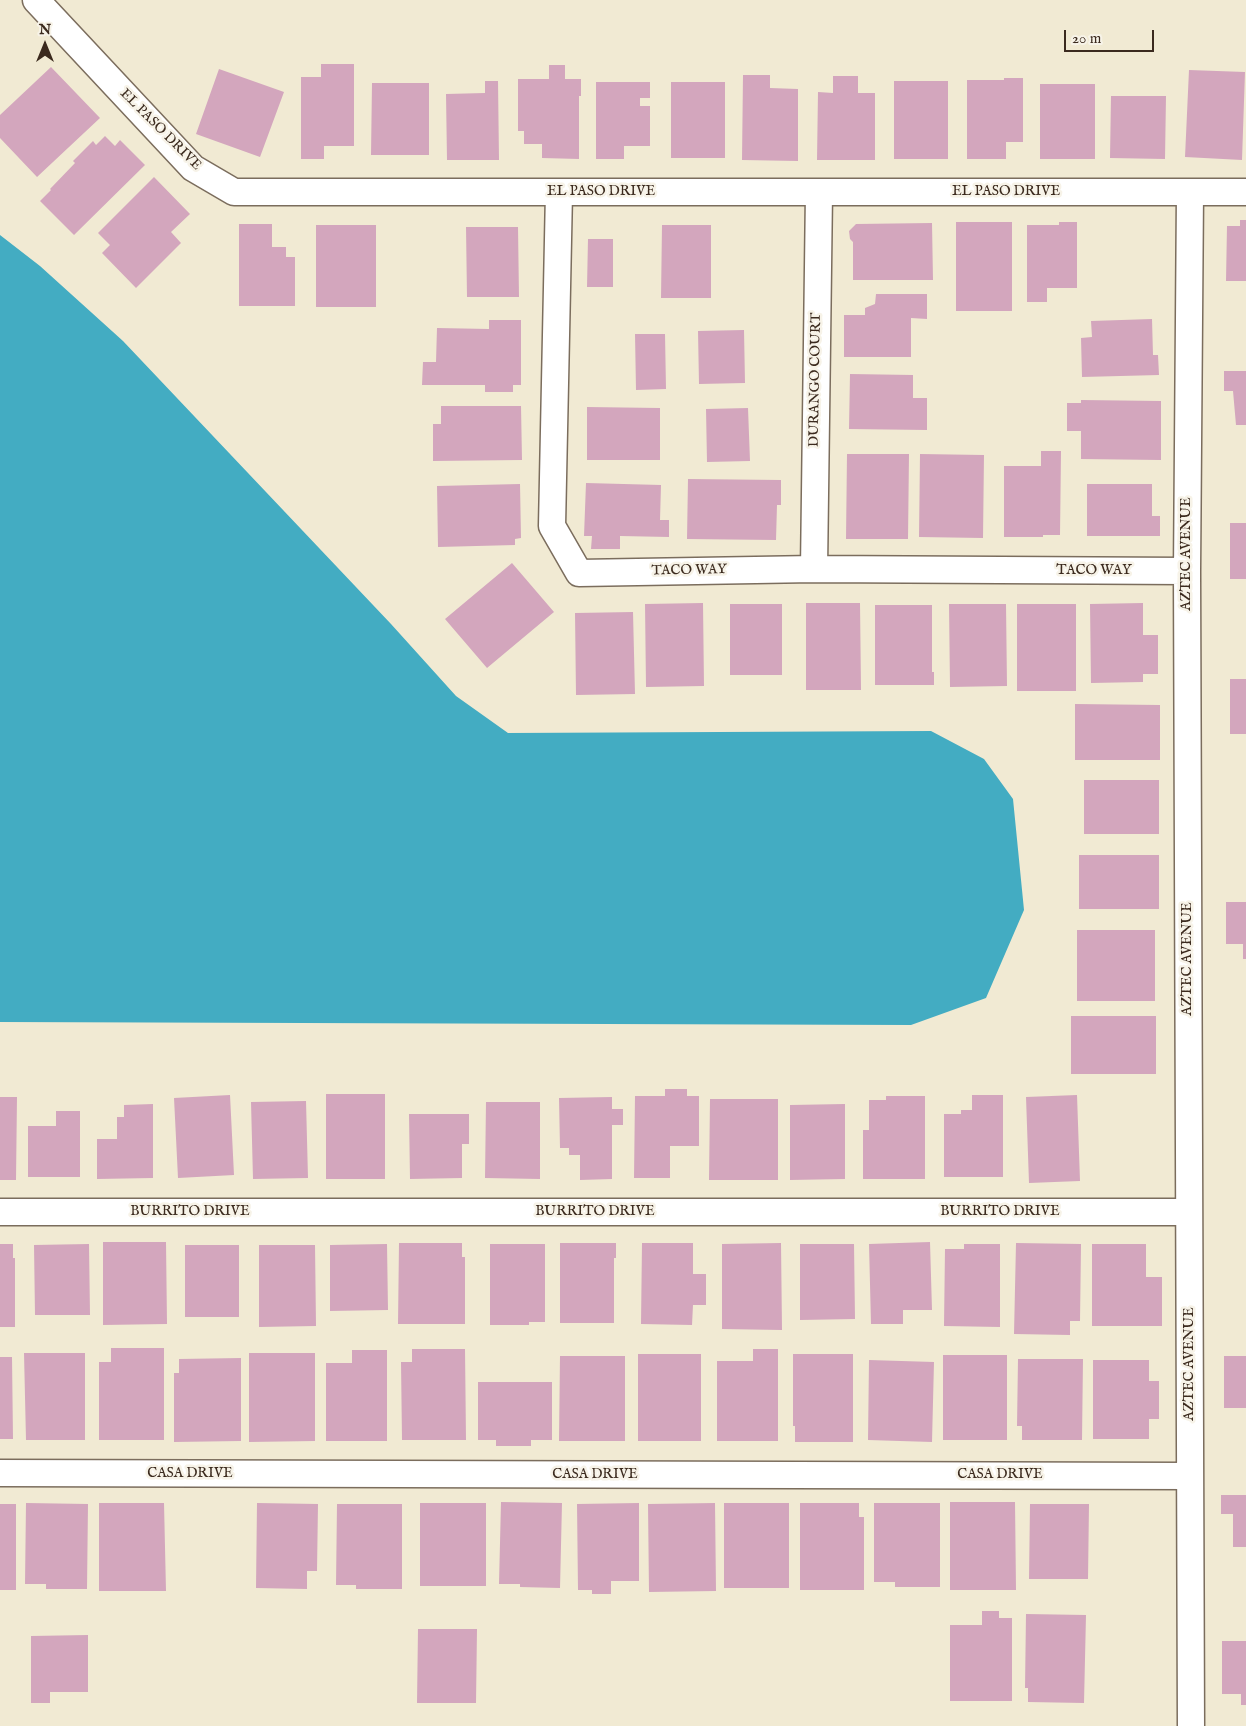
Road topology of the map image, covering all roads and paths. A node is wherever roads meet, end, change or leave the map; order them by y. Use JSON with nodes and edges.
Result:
{"nodes":[{"id":1,"x":36,"y":0,"type":"edge"},
{"id":2,"x":559,"y":192,"type":"junction"},
{"id":3,"x":819,"y":192,"type":"junction"},
{"id":4,"x":1190,"y":192,"type":"junction"},
{"id":5,"x":1246,"y":192,"type":"edge"},
{"id":6,"x":814,"y":569,"type":"junction"},
{"id":7,"x":1187,"y":571,"type":"junction"},
{"id":8,"x":0,"y":1212,"type":"edge"},
{"id":9,"x":1189,"y":1212,"type":"junction"},
{"id":10,"x":0,"y":1473,"type":"edge"},
{"id":11,"x":1190,"y":1476,"type":"junction"},
{"id":12,"x":1191,"y":1726,"type":"edge"}],
"edges":[{"from":1,"to":2,"type":"street","name":"EL PASO DRIVE"},
{"from":2,"to":3,"type":"street","name":"EL PASO DRIVE"},
{"from":2,"to":6,"type":"street","name":"TACO WAY"},
{"from":3,"to":4,"type":"street","name":"EL PASO DRIVE"},
{"from":3,"to":6,"type":"street","name":"DURANGO COURT"},
{"from":4,"to":5,"type":"street","name":"EL PASO DRIVE"},
{"from":4,"to":7,"type":"street","name":"AZTEC AVENUE"},
{"from":6,"to":7,"type":"street","name":"TACO WAY"},
{"from":7,"to":9,"type":"street","name":"AZTEC AVENUE"},
{"from":8,"to":9,"type":"street","name":"BURRITO DRIVE"},
{"from":9,"to":11,"type":"street","name":"AZTEC AVENUE"},
{"from":10,"to":11,"type":"street","name":"CASA DRIVE"},
{"from":11,"to":12,"type":"street","name":"AZTEC AVENUE"}]}
